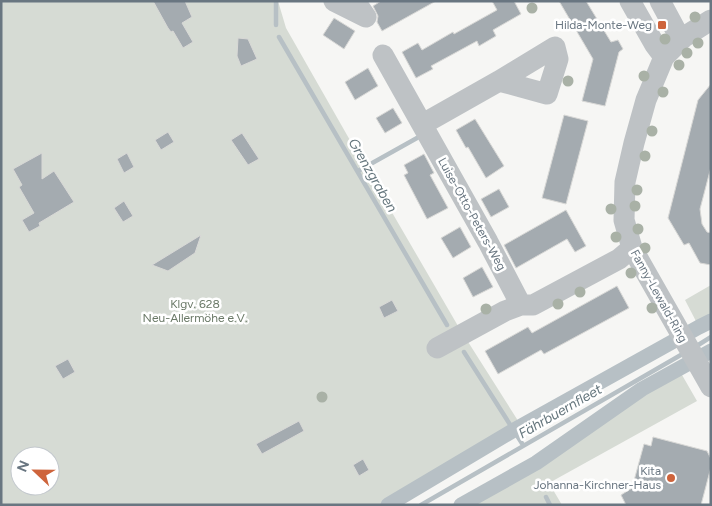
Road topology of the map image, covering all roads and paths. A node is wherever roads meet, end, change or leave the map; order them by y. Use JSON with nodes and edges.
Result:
{"nodes":[{"id":1,"x":334,"y":1,"type":"edge"},
{"id":2,"x":355,"y":1,"type":"edge"},
{"id":3,"x":630,"y":1,"type":"edge"},
{"id":4,"x":660,"y":1,"type":"edge"},
{"id":5,"x":711,"y":20,"type":"edge"},
{"id":6,"x":681,"y":40,"type":"junction"},
{"id":7,"x":383,"y":55,"type":"dead end"},
{"id":8,"x":664,"y":57,"type":"junction"},
{"id":9,"x":499,"y":81,"type":"dead end"},
{"id":10,"x":423,"y":124,"type":"junction"},
{"id":11,"x":632,"y":248,"type":"junction"},
{"id":12,"x":521,"y":305,"type":"junction"},
{"id":13,"x":437,"y":348,"type":"dead end"},
{"id":14,"x":708,"y":382,"type":"edge"}],
"edges":[{"from":1,"to":2,"type":"street"},
{"from":3,"to":8,"type":"street"},
{"from":4,"to":6,"type":"street"},
{"from":5,"to":6,"type":"street","name":"Fanny-Lewald-Ring"},
{"from":6,"to":8,"type":"street","name":"Fanny-Lewald-Ring"},
{"from":7,"to":10,"type":"street","name":"Luise-Otto-Peters-Weg"},
{"from":8,"to":11,"type":"street","name":"Fanny-Lewald-Ring"},
{"from":9,"to":10,"type":"street"},
{"from":10,"to":12,"type":"street","name":"Luise-Otto-Peters-Weg"},
{"from":11,"to":12,"type":"street"},
{"from":11,"to":14,"type":"street","name":"Fanny-Lewald-Ring"},
{"from":12,"to":13,"type":"street"}]}
